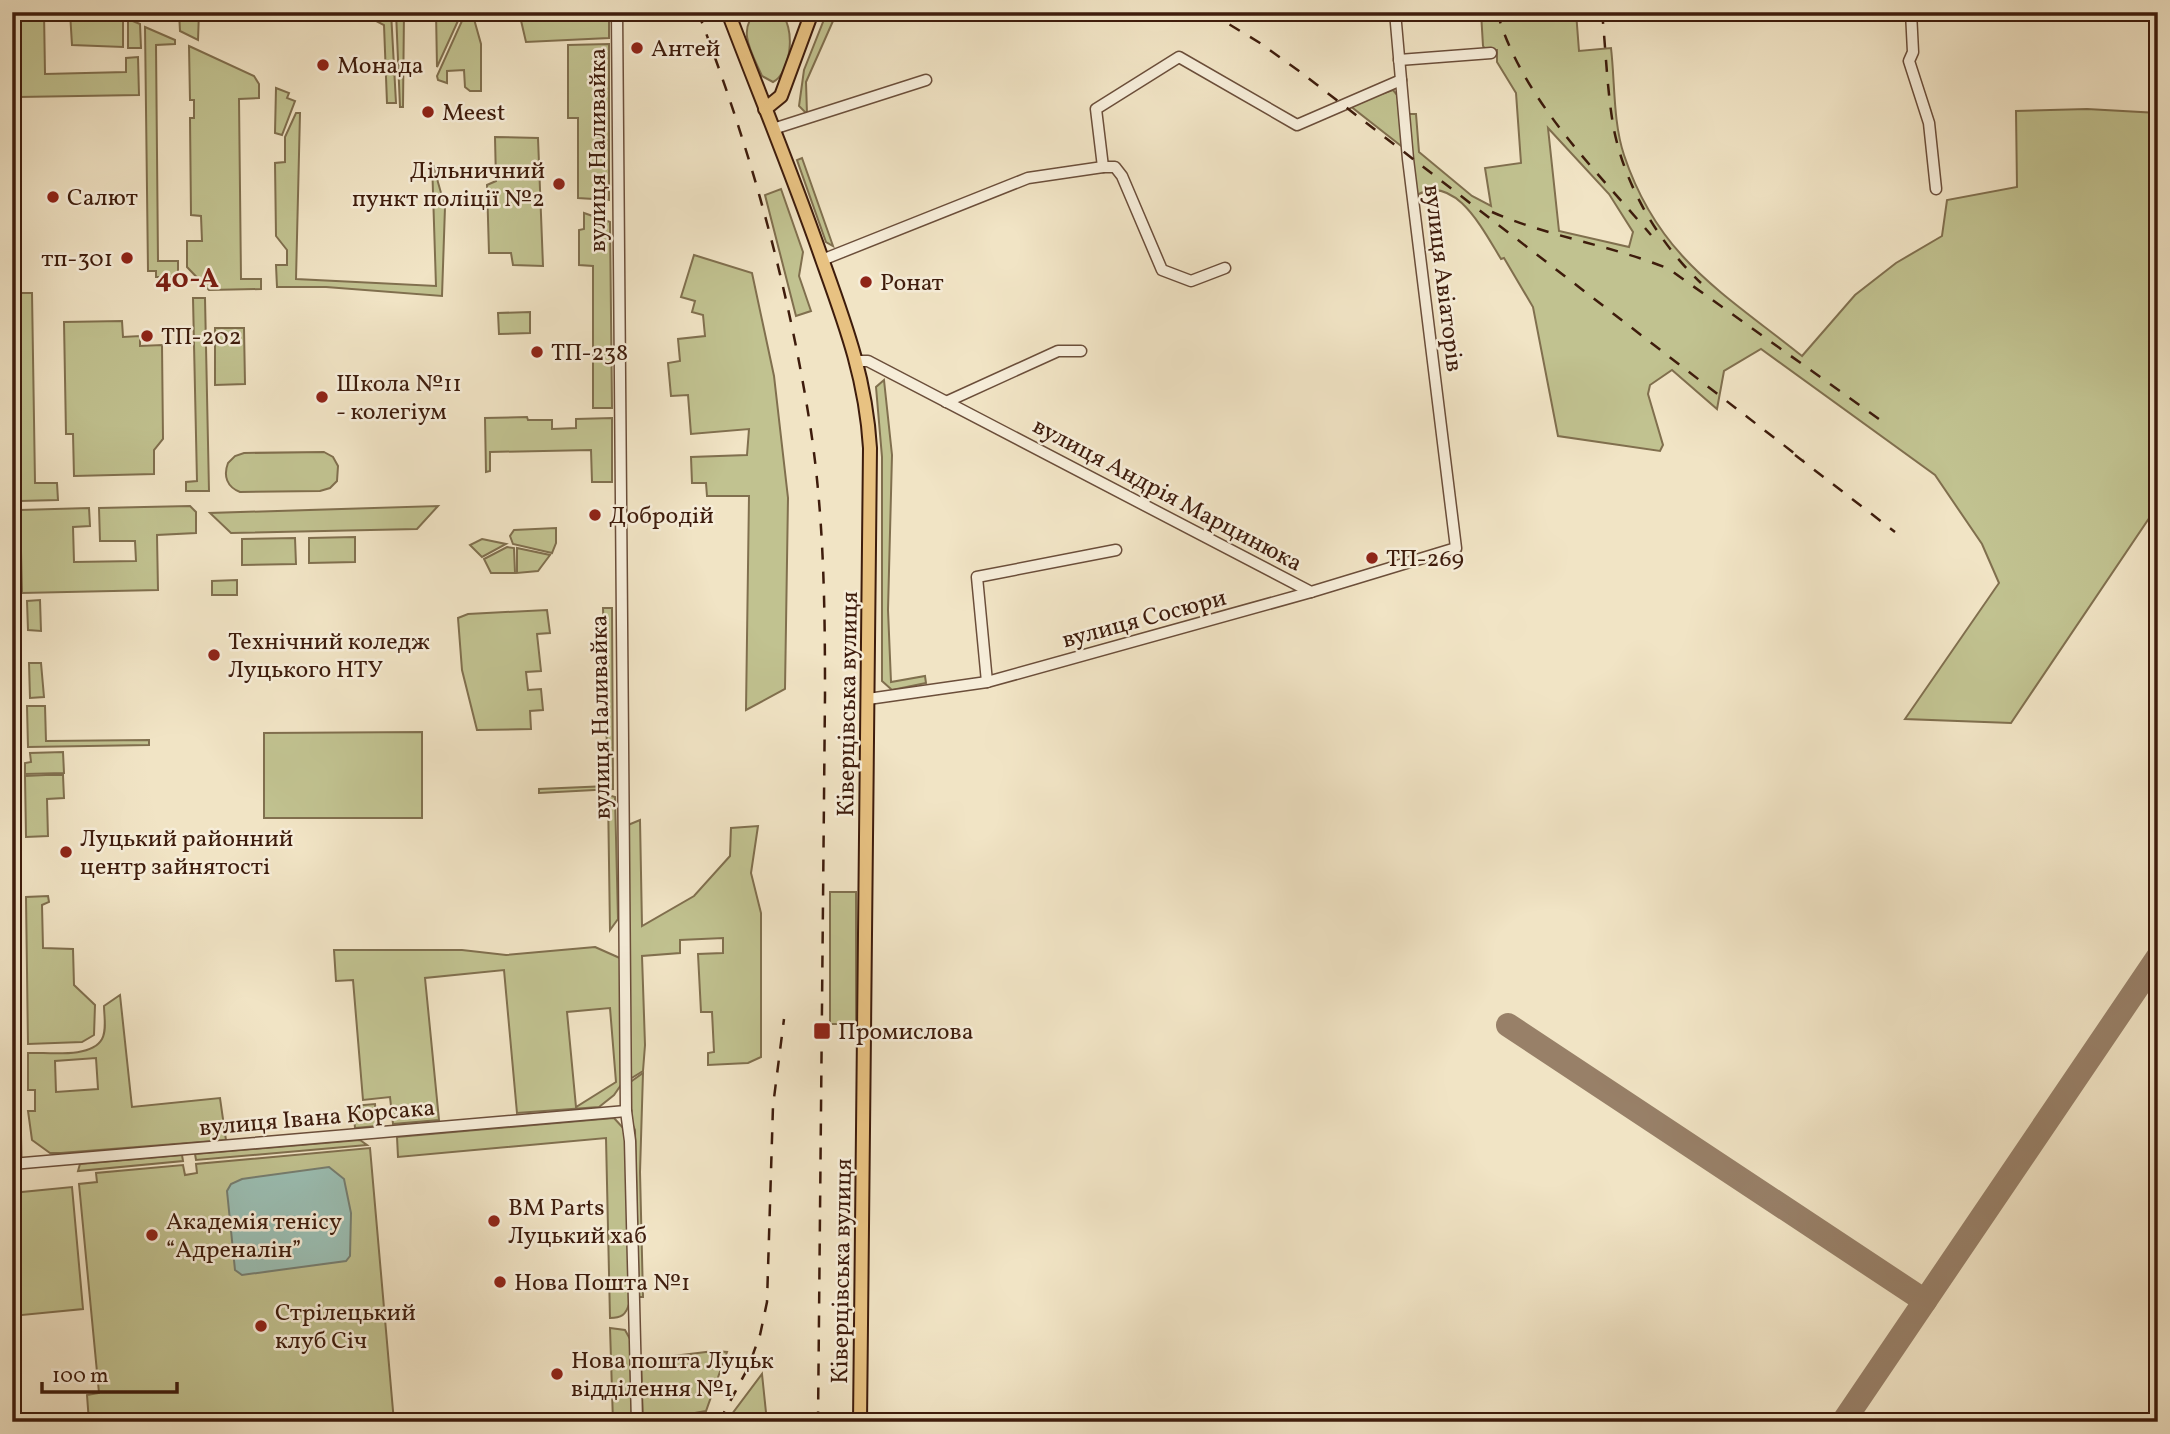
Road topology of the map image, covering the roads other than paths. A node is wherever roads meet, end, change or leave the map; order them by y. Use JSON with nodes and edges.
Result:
{"nodes":[{"id":1,"x":617,"y":12,"type":"edge"},
{"id":2,"x":728,"y":12,"type":"edge"},
{"id":3,"x":812,"y":12,"type":"edge"},
{"id":4,"x":1395,"y":12,"type":"edge"},
{"id":5,"x":1911,"y":12,"type":"edge"},
{"id":6,"x":1491,"y":53,"type":"dead end"},
{"id":7,"x":1399,"y":60,"type":"junction"},
{"id":8,"x":926,"y":80,"type":"dead end"},
{"id":9,"x":1401,"y":80,"type":"junction"},
{"id":10,"x":765,"y":109,"type":"junction"},
{"id":11,"x":773,"y":129,"type":"junction"},
{"id":12,"x":1103,"y":166,"type":"junction"},
{"id":13,"x":1936,"y":189,"type":"dead end"},
{"id":14,"x":822,"y":260,"type":"junction"},
{"id":15,"x":1225,"y":268,"type":"dead end"},
{"id":16,"x":1081,"y":351,"type":"dead end"},
{"id":17,"x":858,"y":361,"type":"junction"},
{"id":18,"x":946,"y":402,"type":"junction"},
{"id":19,"x":1456,"y":548,"type":"joint"},
{"id":20,"x":1116,"y":550,"type":"dead end"},
{"id":21,"x":1311,"y":592,"type":"junction"},
{"id":22,"x":988,"y":682,"type":"junction"},
{"id":23,"x":868,"y":699,"type":"junction"},
{"id":24,"x":12,"y":933,"type":"edge"},
{"id":25,"x":626,"y":1111,"type":"junction"},
{"id":26,"x":14,"y":1164,"type":"edge"},
{"id":27,"x":637,"y":1422,"type":"edge"},
{"id":28,"x":860,"y":1422,"type":"edge"}],
"edges":[{"from":1,"to":25,"type":"street","name":"вулиця Наливайка"},
{"from":2,"to":10,"type":"main road","name":"Ківерцівська вулиця"},
{"from":3,"to":10,"type":"main road"},
{"from":4,"to":7,"type":"street","name":"вулиця Авіаторів"},
{"from":5,"to":13,"type":"street"},
{"from":6,"to":7,"type":"street"},
{"from":7,"to":9,"type":"street","name":"вулиця Авіаторів"},
{"from":8,"to":11,"type":"street"},
{"from":9,"to":12,"type":"street"},
{"from":9,"to":19,"type":"street","name":"вулиця Авіаторів"},
{"from":10,"to":11,"type":"main road","name":"Ківерцівська вулиця"},
{"from":11,"to":14,"type":"main road","name":"Ківерцівська вулиця"},
{"from":12,"to":14,"type":"street"},
{"from":12,"to":15,"type":"street"},
{"from":14,"to":17,"type":"main road","name":"Ківерцівська вулиця"},
{"from":16,"to":18,"type":"street"},
{"from":17,"to":18,"type":"street","name":"вулиця Андрія Марцинюка"},
{"from":17,"to":23,"type":"main road","name":"Ківерцівська вулиця"},
{"from":18,"to":21,"type":"street","name":"вулиця Андрія Марцинюка"},
{"from":19,"to":21,"type":"street","name":"вулиця Андрія Марцинюка"},
{"from":20,"to":22,"type":"street"},
{"from":21,"to":22,"type":"street","name":"вулиця Сосюри"},
{"from":22,"to":23,"type":"street","name":"вулиця Сосюри"},
{"from":23,"to":28,"type":"main road","name":"Ківерцівська вулиця"},
{"from":24,"to":26,"type":"street"},
{"from":25,"to":26,"type":"street","name":"вулиця Івана Корсака"},
{"from":25,"to":27,"type":"street","name":"вулиця Наливайка"}]}
